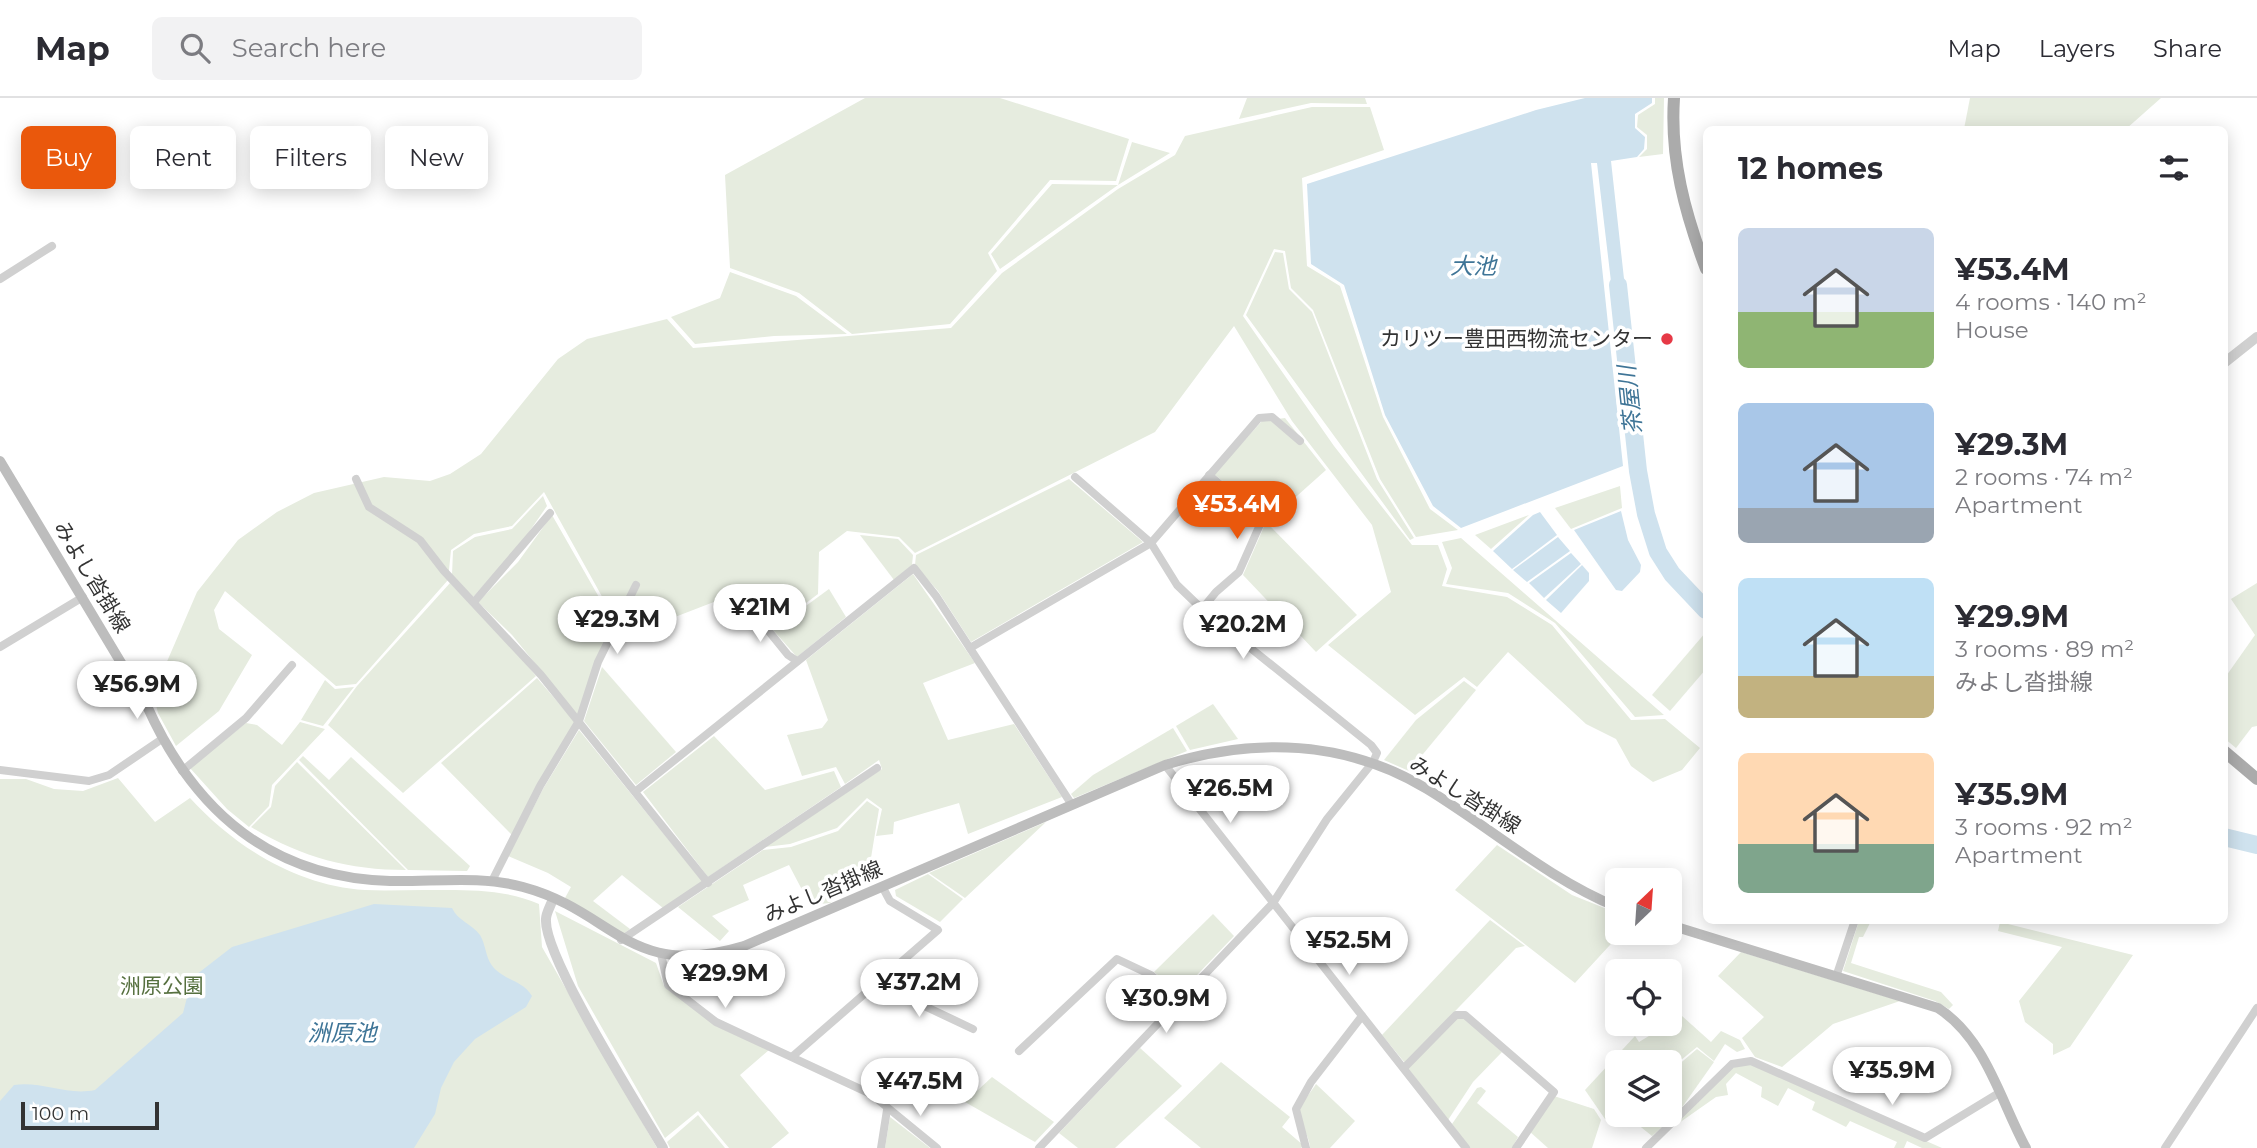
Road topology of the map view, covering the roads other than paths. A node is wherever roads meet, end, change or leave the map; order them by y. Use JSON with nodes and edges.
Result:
{"nodes":[{"id":1,"x":1674,"y":98,"type":"edge"},
{"id":2,"x":52,"y":246,"type":"dead end"},
{"id":3,"x":1703,"y":260,"type":"edge"},
{"id":4,"x":0,"y":279,"type":"edge"},
{"id":5,"x":2257,"y":337,"type":"edge"},
{"id":6,"x":2228,"y":360,"type":"edge"},
{"id":7,"x":1300,"y":440,"type":"dead end"},
{"id":8,"x":0,"y":462,"type":"edge"},
{"id":9,"x":1209,"y":475,"type":"junction"},
{"id":10,"x":1075,"y":477,"type":"dead end"},
{"id":11,"x":356,"y":479,"type":"dead end"},
{"id":12,"x":550,"y":513,"type":"dead end"},
{"id":13,"x":1151,"y":544,"type":"junction"},
{"id":14,"x":636,"y":585,"type":"dead end"},
{"id":15,"x":83,"y":597,"type":"junction"},
{"id":16,"x":474,"y":602,"type":"junction"},
{"id":17,"x":745,"y":602,"type":"dead end"},
{"id":18,"x":1202,"y":609,"type":"junction"},
{"id":19,"x":0,"y":648,"type":"edge"},
{"id":20,"x":970,"y":648,"type":"junction"},
{"id":21,"x":797,"y":661,"type":"junction"},
{"id":22,"x":292,"y":665,"type":"dead end"},
{"id":23,"x":579,"y":721,"type":"junction"},
{"id":24,"x":162,"y":739,"type":"junction"},
{"id":25,"x":2228,"y":754,"type":"edge"},
{"id":26,"x":1373,"y":762,"type":"junction"},
{"id":27,"x":1165,"y":765,"type":"junction"},
{"id":28,"x":877,"y":768,"type":"dead end"},
{"id":29,"x":0,"y":771,"type":"edge"},
{"id":30,"x":182,"y":771,"type":"junction"},
{"id":31,"x":2257,"y":779,"type":"edge"},
{"id":32,"x":636,"y":791,"type":"junction"},
{"id":33,"x":1072,"y":805,"type":"junction"},
{"id":34,"x":492,"y":881,"type":"junction"},
{"id":35,"x":708,"y":883,"type":"junction"},
{"id":36,"x":883,"y":888,"type":"junction"},
{"id":37,"x":553,"y":899,"type":"junction"},
{"id":38,"x":1605,"y":900,"type":"edge"},
{"id":39,"x":1273,"y":902,"type":"junction"},
{"id":40,"x":1854,"y":924,"type":"edge"},
{"id":41,"x":1682,"y":928,"type":"edge"},
{"id":42,"x":621,"y":940,"type":"junction"},
{"id":43,"x":661,"y":954,"type":"junction"},
{"id":44,"x":1838,"y":974,"type":"junction"},
{"id":45,"x":878,"y":984,"type":"junction"},
{"id":46,"x":1180,"y":1000,"type":"junction"},
{"id":47,"x":2257,"y":1008,"type":"edge"},
{"id":48,"x":1362,"y":1016,"type":"junction"},
{"id":49,"x":973,"y":1029,"type":"dead end"},
{"id":50,"x":1019,"y":1051,"type":"dead end"},
{"id":51,"x":793,"y":1056,"type":"junction"},
{"id":52,"x":1404,"y":1068,"type":"junction"},
{"id":53,"x":2000,"y":1093,"type":"junction"},
{"id":54,"x":887,"y":1110,"type":"junction"},
{"id":55,"x":663,"y":1148,"type":"edge"},
{"id":56,"x":881,"y":1148,"type":"edge"},
{"id":57,"x":937,"y":1148,"type":"edge"},
{"id":58,"x":1039,"y":1148,"type":"edge"},
{"id":59,"x":1306,"y":1148,"type":"edge"},
{"id":60,"x":1466,"y":1148,"type":"edge"},
{"id":61,"x":1516,"y":1148,"type":"edge"},
{"id":62,"x":1646,"y":1148,"type":"edge"},
{"id":63,"x":2026,"y":1148,"type":"edge"},
{"id":64,"x":2165,"y":1148,"type":"edge"}],
"edges":[{"from":1,"to":3,"type":"main road"},
{"from":2,"to":4,"type":"street"},
{"from":5,"to":6,"type":"street"},
{"from":7,"to":9,"type":"street"},
{"from":8,"to":15,"type":"main road","name":"みよし沓掛線"},
{"from":9,"to":13,"type":"street"},
{"from":9,"to":18,"type":"street"},
{"from":10,"to":13,"type":"street"},
{"from":11,"to":16,"type":"street"},
{"from":12,"to":16,"type":"street"},
{"from":13,"to":18,"type":"street"},
{"from":13,"to":20,"type":"street"},
{"from":14,"to":23,"type":"street"},
{"from":15,"to":19,"type":"street"},
{"from":15,"to":24,"type":"main road","name":"みよし沓掛線"},
{"from":16,"to":23,"type":"street"},
{"from":17,"to":21,"type":"street"},
{"from":18,"to":26,"type":"street"},
{"from":20,"to":21,"type":"street"},
{"from":20,"to":33,"type":"street"},
{"from":21,"to":32,"type":"street"},
{"from":22,"to":30,"type":"street"},
{"from":23,"to":32,"type":"street"},
{"from":23,"to":34,"type":"street"},
{"from":24,"to":29,"type":"street"},
{"from":24,"to":30,"type":"main road","name":"みよし沓掛線"},
{"from":25,"to":31,"type":"main road"},
{"from":26,"to":27,"type":"main road","name":"みよし沓掛線"},
{"from":26,"to":38,"type":"main road","name":"みよし沓掛線"},
{"from":26,"to":39,"type":"street"},
{"from":27,"to":33,"type":"main road","name":"みよし沓掛線"},
{"from":27,"to":39,"type":"street"},
{"from":28,"to":35,"type":"street"},
{"from":30,"to":34,"type":"main road","name":"みよし沓掛線"},
{"from":32,"to":35,"type":"street"},
{"from":33,"to":36,"type":"main road","name":"みよし沓掛線"},
{"from":34,"to":37,"type":"main road","name":"みよし沓掛線"},
{"from":35,"to":42,"type":"street"},
{"from":36,"to":43,"type":"main road","name":"みよし沓掛線"},
{"from":36,"to":45,"type":"street"},
{"from":37,"to":42,"type":"main road","name":"みよし沓掛線"},
{"from":37,"to":55,"type":"street"},
{"from":39,"to":46,"type":"street"},
{"from":39,"to":48,"type":"street"},
{"from":40,"to":44,"type":"street"},
{"from":41,"to":44,"type":"main road"},
{"from":42,"to":43,"type":"main road","name":"みよし沓掛線"},
{"from":43,"to":51,"type":"street"},
{"from":44,"to":53,"type":"main road"},
{"from":45,"to":49,"type":"street"},
{"from":45,"to":51,"type":"street"},
{"from":46,"to":50,"type":"street"},
{"from":46,"to":58,"type":"street"},
{"from":47,"to":64,"type":"street"},
{"from":48,"to":52,"type":"street"},
{"from":48,"to":59,"type":"street"},
{"from":51,"to":54,"type":"street"},
{"from":52,"to":60,"type":"street"},
{"from":52,"to":61,"type":"street"},
{"from":53,"to":62,"type":"street"},
{"from":53,"to":63,"type":"main road"},
{"from":54,"to":56,"type":"street"},
{"from":54,"to":57,"type":"street"}]}
